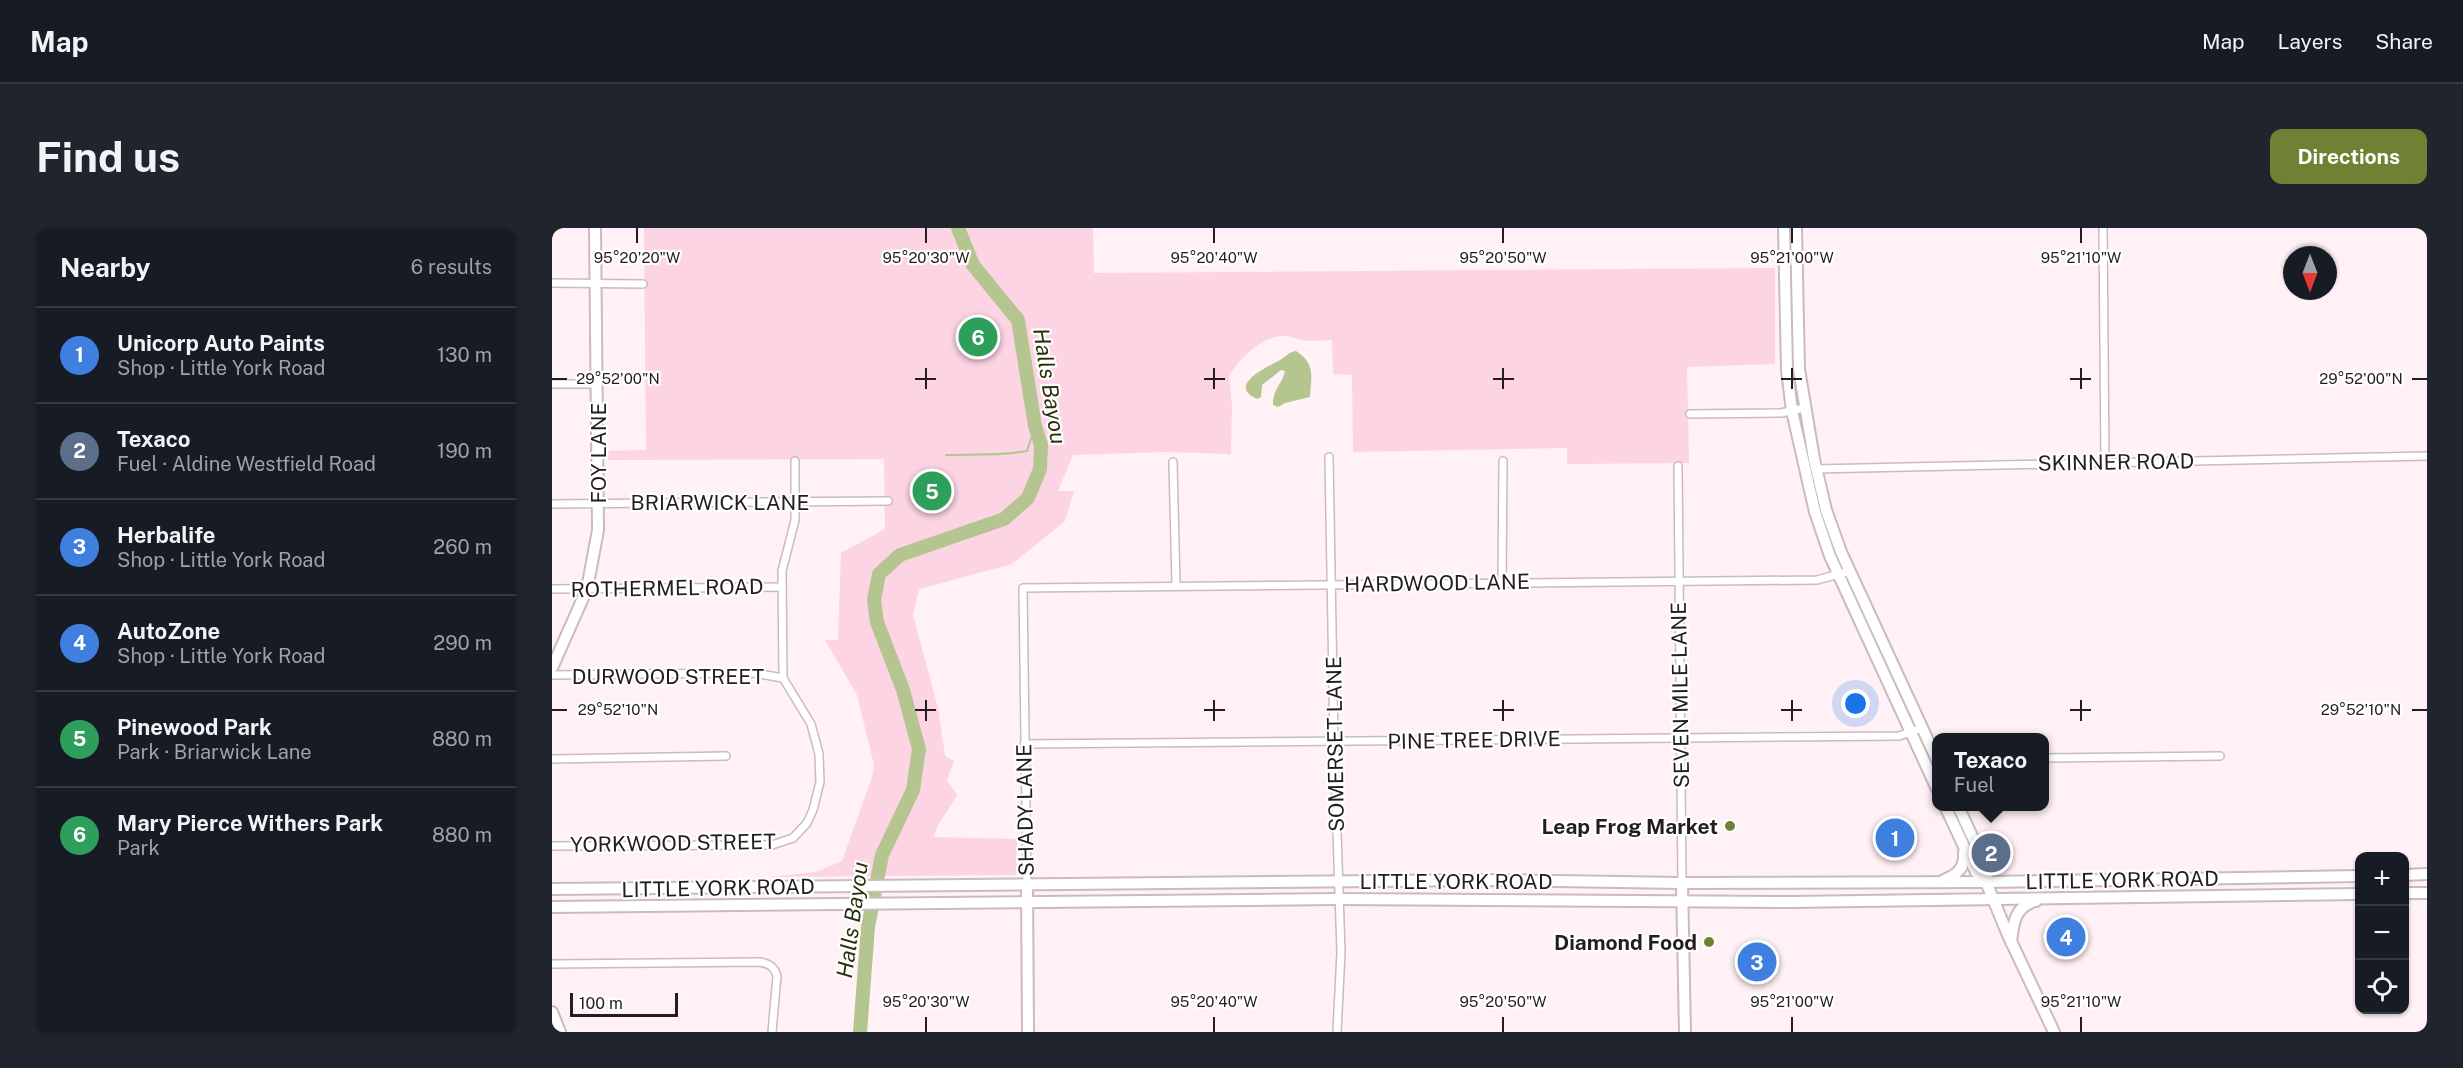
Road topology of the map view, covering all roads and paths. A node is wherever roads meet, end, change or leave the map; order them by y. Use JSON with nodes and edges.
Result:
{"nodes":[{"id":1,"x":595,"y":228,"type":"edge"},
{"id":2,"x":1784,"y":228,"type":"edge"},
{"id":3,"x":1796,"y":228,"type":"edge"},
{"id":4,"x":2103,"y":228,"type":"edge"},
{"id":5,"x":596,"y":283,"type":"junction"},
{"id":6,"x":552,"y":284,"type":"edge"},
{"id":7,"x":643,"y":284,"type":"dead end"},
{"id":8,"x":1785,"y":316,"type":"junction"},
{"id":9,"x":1797,"y":316,"type":"junction"},
{"id":10,"x":552,"y":384,"type":"edge"},
{"id":11,"x":598,"y":384,"type":"junction"},
{"id":12,"x":1804,"y":408,"type":"junction"},
{"id":13,"x":1792,"y":411,"type":"junction"},
{"id":14,"x":1690,"y":414,"type":"dead end"},
{"id":15,"x":1809,"y":433,"type":"junction"},
{"id":16,"x":1797,"y":436,"type":"junction"},
{"id":17,"x":2427,"y":456,"type":"edge"},
{"id":18,"x":1329,"y":457,"type":"dead end"},
{"id":19,"x":795,"y":461,"type":"dead end"},
{"id":20,"x":1503,"y":461,"type":"dead end"},
{"id":21,"x":1173,"y":462,"type":"dead end"},
{"id":22,"x":2104,"y":463,"type":"junction"},
{"id":23,"x":1678,"y":466,"type":"dead end"},
{"id":24,"x":1804,"y":469,"type":"junction"},
{"id":25,"x":1816,"y":469,"type":"junction"},
{"id":26,"x":888,"y":501,"type":"dead end"},
{"id":27,"x":796,"y":502,"type":"junction"},
{"id":28,"x":598,"y":503,"type":"junction"},
{"id":29,"x":552,"y":504,"type":"edge"},
{"id":30,"x":1850,"y":572,"type":"junction"},
{"id":31,"x":1839,"y":575,"type":"junction"},
{"id":32,"x":1678,"y":581,"type":"junction"},
{"id":33,"x":1502,"y":582,"type":"junction"},
{"id":34,"x":1332,"y":584,"type":"junction"},
{"id":35,"x":1176,"y":585,"type":"junction"},
{"id":36,"x":782,"y":587,"type":"junction"},
{"id":37,"x":1023,"y":588,"type":"joint"},
{"id":38,"x":552,"y":589,"type":"edge"},
{"id":39,"x":587,"y":589,"type":"junction"},
{"id":40,"x":552,"y":668,"type":"edge"},
{"id":41,"x":552,"y":675,"type":"edge"},
{"id":42,"x":783,"y":678,"type":"junction"},
{"id":43,"x":1922,"y":728,"type":"junction"},
{"id":44,"x":1911,"y":732,"type":"junction"},
{"id":45,"x":1681,"y":738,"type":"junction"},
{"id":46,"x":1334,"y":742,"type":"junction"},
{"id":47,"x":1024,"y":744,"type":"junction"},
{"id":48,"x":1932,"y":749,"type":"edge"},
{"id":49,"x":726,"y":756,"type":"dead end"},
{"id":50,"x":2220,"y":756,"type":"dead end"},
{"id":51,"x":2049,"y":758,"type":"edge"},
{"id":52,"x":552,"y":759,"type":"edge"},
{"id":53,"x":1932,"y":761,"type":"edge"},
{"id":54,"x":1925,"y":763,"type":"junction"},
{"id":55,"x":1932,"y":778,"type":"edge"},
{"id":56,"x":1947,"y":811,"type":"edge"},
{"id":57,"x":1960,"y":811,"type":"edge"},
{"id":58,"x":552,"y":846,"type":"edge"},
{"id":59,"x":1964,"y":846,"type":"junction"},
{"id":60,"x":2427,"y":874,"type":"edge"},
{"id":61,"x":2409,"y":875,"type":"edge"},
{"id":62,"x":2355,"y":876,"type":"edge"},
{"id":63,"x":1338,"y":881,"type":"junction"},
{"id":64,"x":1942,"y":881,"type":"junction"},
{"id":65,"x":1986,"y":882,"type":"junction"},
{"id":66,"x":1682,"y":883,"type":"junction"},
{"id":67,"x":1027,"y":884,"type":"junction"},
{"id":68,"x":688,"y":888,"type":"junction"},
{"id":69,"x":552,"y":889,"type":"edge"},
{"id":70,"x":2409,"y":893,"type":"edge"},
{"id":71,"x":2427,"y":893,"type":"edge"},
{"id":72,"x":2355,"y":894,"type":"edge"},
{"id":73,"x":2043,"y":898,"type":"junction"},
{"id":74,"x":1338,"y":899,"type":"junction"},
{"id":75,"x":1993,"y":899,"type":"junction"},
{"id":76,"x":1683,"y":902,"type":"junction"},
{"id":77,"x":1027,"y":903,"type":"junction"},
{"id":78,"x":689,"y":906,"type":"junction"},
{"id":79,"x":552,"y":908,"type":"edge"},
{"id":80,"x":2012,"y":943,"type":"junction"},
{"id":81,"x":552,"y":964,"type":"edge"},
{"id":82,"x":552,"y":1012,"type":"edge"},
{"id":83,"x":560,"y":1032,"type":"edge"},
{"id":84,"x":772,"y":1032,"type":"edge"},
{"id":85,"x":1028,"y":1032,"type":"edge"},
{"id":86,"x":1337,"y":1032,"type":"edge"},
{"id":87,"x":1685,"y":1032,"type":"edge"},
{"id":88,"x":2054,"y":1032,"type":"edge"}],
"edges":[{"from":1,"to":5,"type":"main road","name":"FOY LANE"},
{"from":2,"to":8,"type":"main road"},
{"from":3,"to":9,"type":"main road"},
{"from":4,"to":22,"type":"street"},
{"from":5,"to":6,"type":"street"},
{"from":5,"to":7,"type":"street"},
{"from":5,"to":11,"type":"main road","name":"FOY LANE"},
{"from":8,"to":9,"type":"main road"},
{"from":8,"to":13,"type":"main road"},
{"from":9,"to":12,"type":"main road"},
{"from":10,"to":11,"type":"street"},
{"from":11,"to":28,"type":"main road","name":"FOY LANE"},
{"from":12,"to":13,"type":"street"},
{"from":12,"to":15,"type":"main road"},
{"from":13,"to":14,"type":"street"},
{"from":13,"to":16,"type":"main road"},
{"from":15,"to":16,"type":"main road"},
{"from":15,"to":25,"type":"main road"},
{"from":16,"to":24,"type":"main road"},
{"from":17,"to":22,"type":"street","name":"SKINNER ROAD"},
{"from":18,"to":34,"type":"street","name":"SOMERSET LANE"},
{"from":19,"to":27,"type":"street"},
{"from":20,"to":33,"type":"street"},
{"from":21,"to":35,"type":"street"},
{"from":22,"to":25,"type":"street","name":"SKINNER ROAD"},
{"from":23,"to":32,"type":"street","name":"SEVEN MILE LANE"},
{"from":24,"to":25,"type":"street","name":"SKINNER ROAD"},
{"from":24,"to":31,"type":"main road"},
{"from":25,"to":30,"type":"main road"},
{"from":26,"to":27,"type":"street","name":"BRIARWICK LANE"},
{"from":27,"to":28,"type":"street","name":"BRIARWICK LANE"},
{"from":27,"to":36,"type":"street"},
{"from":28,"to":29,"type":"street","name":"BRIARWICK LANE"},
{"from":28,"to":39,"type":"main road","name":"FOY LANE"},
{"from":30,"to":31,"type":"street","name":"HARDWOOD LANE"},
{"from":30,"to":43,"type":"main road"},
{"from":31,"to":32,"type":"street","name":"HARDWOOD LANE"},
{"from":31,"to":44,"type":"main road"},
{"from":32,"to":33,"type":"street","name":"HARDWOOD LANE"},
{"from":32,"to":45,"type":"street","name":"SEVEN MILE LANE"},
{"from":33,"to":34,"type":"street","name":"HARDWOOD LANE"},
{"from":34,"to":35,"type":"street","name":"HARDWOOD LANE"},
{"from":34,"to":46,"type":"street","name":"SOMERSET LANE"},
{"from":35,"to":37,"type":"street","name":"HARDWOOD LANE"},
{"from":36,"to":39,"type":"street","name":"ROTHERMEL ROAD"},
{"from":36,"to":42,"type":"street"},
{"from":37,"to":47,"type":"street","name":"SHADY LANE"},
{"from":38,"to":39,"type":"street","name":"ROTHERMEL ROAD"},
{"from":39,"to":40,"type":"main road","name":"FOY LANE"},
{"from":41,"to":42,"type":"street","name":"DURWOOD STREET"},
{"from":42,"to":58,"type":"street","name":"YORKWOOD STREET"},
{"from":43,"to":44,"type":"street","name":"PINE TREE DRIVE"},
{"from":43,"to":48,"type":"main road"},
{"from":44,"to":45,"type":"street","name":"PINE TREE DRIVE"},
{"from":44,"to":54,"type":"main road"},
{"from":45,"to":46,"type":"street","name":"PINE TREE DRIVE"},
{"from":45,"to":66,"type":"street","name":"SEVEN MILE LANE"},
{"from":46,"to":47,"type":"street","name":"PINE TREE DRIVE"},
{"from":46,"to":63,"type":"street","name":"SOMERSET LANE"},
{"from":47,"to":67,"type":"street","name":"SHADY LANE"},
{"from":49,"to":52,"type":"street"},
{"from":50,"to":51,"type":"street"},
{"from":53,"to":54,"type":"street"},
{"from":54,"to":55,"type":"main road"},
{"from":56,"to":59,"type":"main road"},
{"from":57,"to":65,"type":"main road"},
{"from":59,"to":64,"type":"main road"},
{"from":59,"to":65,"type":"main road"},
{"from":60,"to":61,"type":"main road"},
{"from":62,"to":65,"type":"main road","name":"LITTLE YORK ROAD"},
{"from":63,"to":66,"type":"main road","name":"LITTLE YORK ROAD"},
{"from":63,"to":67,"type":"main road","name":"LITTLE YORK ROAD"},
{"from":63,"to":74,"type":"street","name":"SOMERSET LANE"},
{"from":64,"to":65,"type":"main road","name":"LITTLE YORK ROAD"},
{"from":64,"to":66,"type":"main road","name":"LITTLE YORK ROAD"},
{"from":65,"to":75,"type":"main road"},
{"from":66,"to":76,"type":"main road","name":"SEVEN MILE LANE"},
{"from":67,"to":68,"type":"main road","name":"LITTLE YORK ROAD"},
{"from":67,"to":77,"type":"main road","name":"SHADY LANE"},
{"from":68,"to":69,"type":"main road","name":"LITTLE YORK ROAD"},
{"from":68,"to":78,"type":"main road"},
{"from":70,"to":71,"type":"main road"},
{"from":72,"to":73,"type":"main road","name":"LITTLE YORK ROAD"},
{"from":73,"to":75,"type":"main road","name":"LITTLE YORK ROAD"},
{"from":73,"to":80,"type":"main road"},
{"from":74,"to":76,"type":"main road","name":"LITTLE YORK ROAD"},
{"from":74,"to":77,"type":"main road","name":"LITTLE YORK ROAD"},
{"from":74,"to":86,"type":"street","name":"SOMERSET LANE"},
{"from":75,"to":76,"type":"main road","name":"LITTLE YORK ROAD"},
{"from":75,"to":80,"type":"main road"},
{"from":76,"to":87,"type":"main road","name":"SEVEN MILE LANE"},
{"from":77,"to":78,"type":"main road","name":"LITTLE YORK ROAD"},
{"from":77,"to":85,"type":"main road","name":"SHADY LANE"},
{"from":78,"to":79,"type":"main road","name":"LITTLE YORK ROAD"},
{"from":80,"to":88,"type":"main road"},
{"from":81,"to":84,"type":"street"},
{"from":82,"to":83,"type":"main road"}]}
